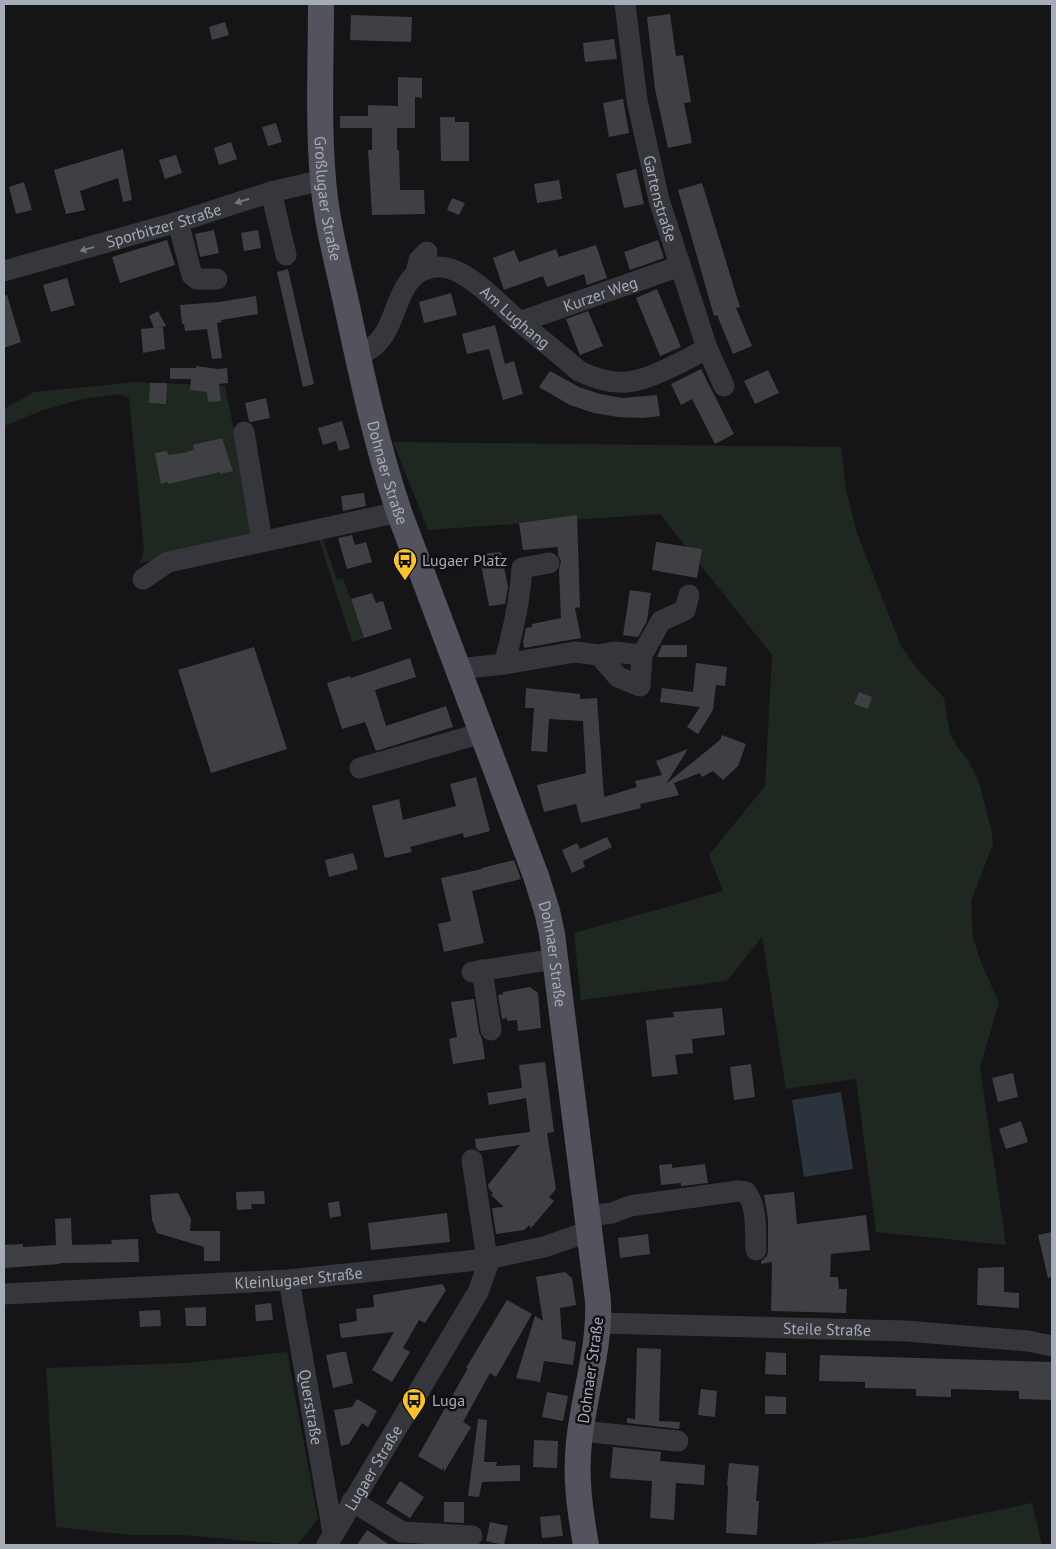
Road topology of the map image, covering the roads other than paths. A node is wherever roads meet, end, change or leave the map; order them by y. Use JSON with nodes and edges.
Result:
{"nodes":[{"id":1,"x":321,"y":4,"type":"edge"},
{"id":2,"x":625,"y":4,"type":"edge"},
{"id":3,"x":323,"y":180,"type":"junction"},
{"id":4,"x":272,"y":192,"type":"junction"},
{"id":5,"x":178,"y":222,"type":"junction"},
{"id":6,"x":427,"y":252,"type":"dead end"},
{"id":7,"x":286,"y":255,"type":"dead end"},
{"id":8,"x":680,"y":266,"type":"junction"},
{"id":9,"x":4,"y":271,"type":"edge"},
{"id":10,"x":416,"y":273,"type":"junction"},
{"id":11,"x":217,"y":280,"type":"dead end"},
{"id":12,"x":520,"y":322,"type":"junction"},
{"id":13,"x":707,"y":348,"type":"junction"},
{"id":14,"x":357,"y":356,"type":"junction"},
{"id":15,"x":724,"y":386,"type":"dead end"},
{"id":16,"x":366,"y":389,"type":"joint"},
{"id":17,"x":244,"y":432,"type":"dead end"},
{"id":18,"x":399,"y":512,"type":"junction"},
{"id":19,"x":262,"y":541,"type":"junction"},
{"id":20,"x":548,"y":563,"type":"dead end"},
{"id":21,"x":143,"y":579,"type":"dead end"},
{"id":22,"x":689,"y":595,"type":"dead end"},
{"id":23,"x":642,"y":654,"type":"junction"},
{"id":24,"x":600,"y":656,"type":"junction"},
{"id":25,"x":504,"y":664,"type":"junction"},
{"id":26,"x":458,"y":669,"type":"junction"},
{"id":27,"x":482,"y":733,"type":"junction"},
{"id":28,"x":360,"y":768,"type":"dead end"},
{"id":29,"x":555,"y":959,"type":"junction"},
{"id":30,"x":491,"y":1030,"type":"dead end"},
{"id":31,"x":472,"y":1160,"type":"dead end"},
{"id":32,"x":589,"y":1224,"type":"junction"},
{"id":33,"x":756,"y":1250,"type":"dead end"},
{"id":34,"x":489,"y":1259,"type":"junction"},
{"id":35,"x":289,"y":1280,"type":"junction"},
{"id":36,"x":4,"y":1294,"type":"edge"},
{"id":37,"x":599,"y":1324,"type":"junction"},
{"id":38,"x":1052,"y":1346,"type":"edge"},
{"id":39,"x":581,"y":1431,"type":"junction"},
{"id":40,"x":678,"y":1441,"type":"dead end"},
{"id":41,"x":352,"y":1501,"type":"junction"},
{"id":42,"x":472,"y":1536,"type":"dead end"},
{"id":43,"x":330,"y":1539,"type":"edge"},
{"id":44,"x":586,"y":1545,"type":"edge"}],
"edges":[{"from":1,"to":3,"type":"main road","name":"Großlugaer Straße"},
{"from":2,"to":8,"type":"street","name":"Gartenstraße"},
{"from":3,"to":4,"type":"street","name":"Sporbitzer Straße"},
{"from":3,"to":14,"type":"main road","name":"Großlugaer Straße"},
{"from":4,"to":5,"type":"street","name":"Sporbitzer Straße","one_way":true},
{"from":4,"to":7,"type":"street"},
{"from":5,"to":9,"type":"street","name":"Sporbitzer Straße","one_way":true},
{"from":5,"to":11,"type":"street"},
{"from":6,"to":10,"type":"street"},
{"from":8,"to":12,"type":"street","name":"Kurzer Weg"},
{"from":8,"to":13,"type":"street","name":"Gartenstraße"},
{"from":10,"to":12,"type":"street","name":"Am Lughang"},
{"from":10,"to":14,"type":"street"},
{"from":12,"to":13,"type":"street","name":"Am Lughang"},
{"from":13,"to":15,"type":"street","name":"Gartenstraße"},
{"from":14,"to":16,"type":"main road","name":"Großlugaer Straße"},
{"from":16,"to":18,"type":"main road","name":"Dohnaer Straße"},
{"from":17,"to":19,"type":"street"},
{"from":18,"to":19,"type":"street"},
{"from":18,"to":26,"type":"main road","name":"Dohnaer Straße"},
{"from":19,"to":21,"type":"street"},
{"from":20,"to":25,"type":"street"},
{"from":22,"to":23,"type":"street"},
{"from":23,"to":24,"type":"street"},
{"from":23,"to":24,"type":"street"},
{"from":24,"to":25,"type":"street"},
{"from":25,"to":26,"type":"street"},
{"from":26,"to":27,"type":"main road","name":"Dohnaer Straße"},
{"from":27,"to":28,"type":"street"},
{"from":27,"to":29,"type":"main road","name":"Dohnaer Straße"},
{"from":29,"to":30,"type":"street"},
{"from":29,"to":32,"type":"main road","name":"Dohnaer Straße"},
{"from":31,"to":34,"type":"street"},
{"from":32,"to":33,"type":"street","name":"Kleinlugaer Straße"},
{"from":32,"to":34,"type":"street","name":"Kleinlugaer Straße"},
{"from":32,"to":37,"type":"main road","name":"Dohnaer Straße"},
{"from":34,"to":35,"type":"street","name":"Kleinlugaer Straße"},
{"from":34,"to":41,"type":"street","name":"Lugaer Straße"},
{"from":35,"to":36,"type":"street","name":"Kleinlugaer Straße"},
{"from":35,"to":43,"type":"street","name":"Querstraße"},
{"from":37,"to":38,"type":"street","name":"Steile Straße"},
{"from":37,"to":39,"type":"main road","name":"Dohnaer Straße"},
{"from":39,"to":40,"type":"street"},
{"from":39,"to":44,"type":"main road","name":"Dohnaer Straße"},
{"from":41,"to":42,"type":"street"},
{"from":41,"to":43,"type":"street","name":"Lugaer Straße"}]}
